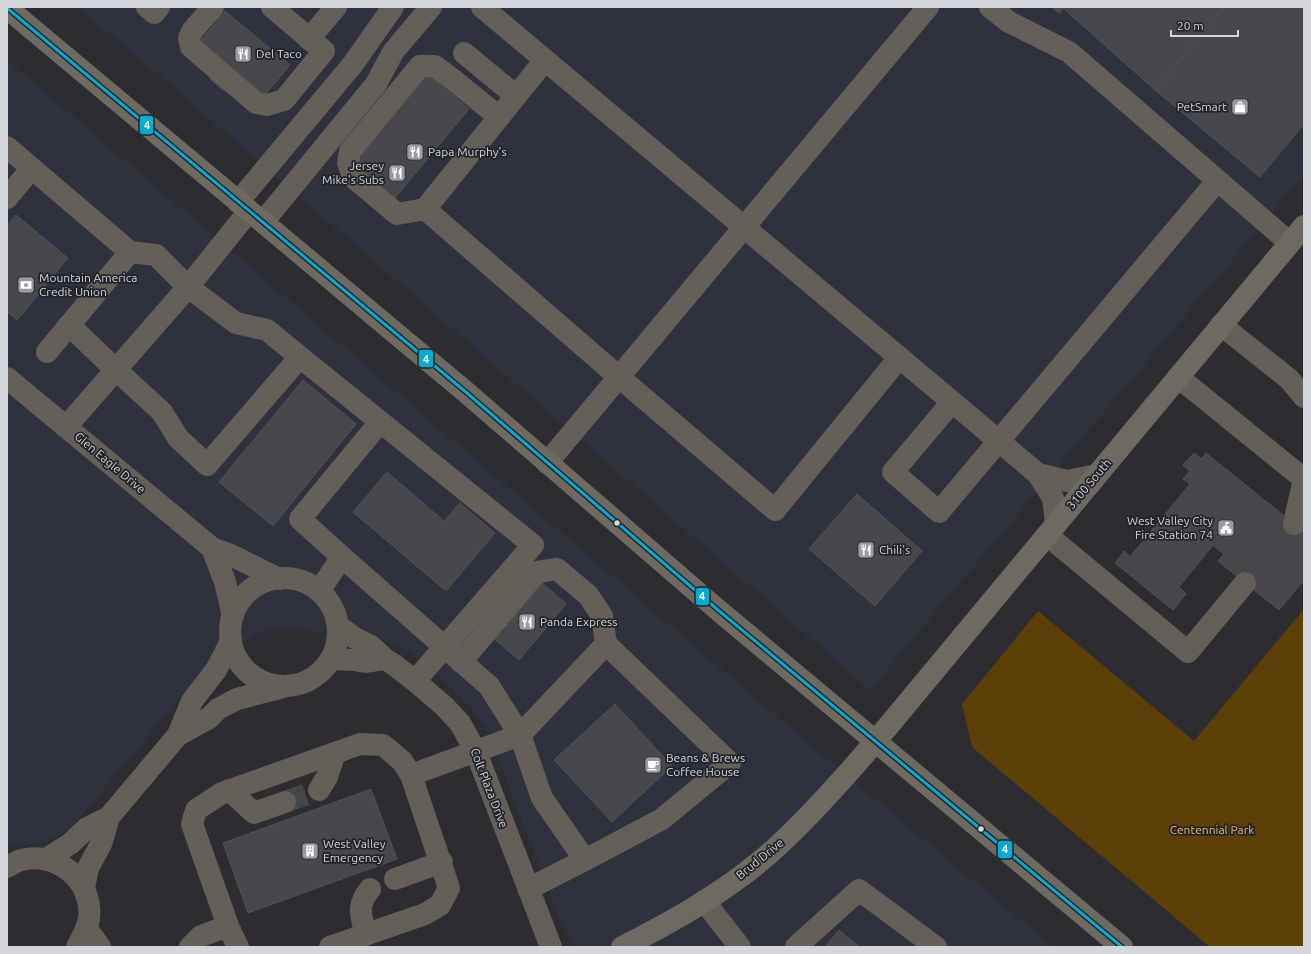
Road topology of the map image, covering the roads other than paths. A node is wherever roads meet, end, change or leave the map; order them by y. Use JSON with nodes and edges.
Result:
{"nodes":[{"id":1,"x":147,"y":7,"type":"edge"},
{"id":2,"x":159,"y":7,"type":"edge"},
{"id":3,"x":213,"y":7,"type":"edge"},
{"id":4,"x":272,"y":7,"type":"edge"},
{"id":5,"x":336,"y":7,"type":"edge"},
{"id":6,"x":393,"y":7,"type":"edge"},
{"id":7,"x":431,"y":7,"type":"edge"},
{"id":8,"x":482,"y":7,"type":"edge"},
{"id":9,"x":928,"y":7,"type":"edge"},
{"id":10,"x":990,"y":7,"type":"edge"},
{"id":11,"x":7,"y":8,"type":"edge"},
{"id":12,"x":309,"y":38,"type":"junction"},
{"id":13,"x":464,"y":53,"type":"dead end"},
{"id":14,"x":545,"y":60,"type":"junction"},
{"id":15,"x":516,"y":96,"type":"junction"},
{"id":16,"x":499,"y":117,"type":"junction"},
{"id":17,"x":9,"y":153,"type":"edge"},
{"id":18,"x":32,"y":169,"type":"junction"},
{"id":19,"x":1217,"y":180,"type":"junction"},
{"id":20,"x":7,"y":198,"type":"edge"},
{"id":21,"x":425,"y":209,"type":"junction"},
{"id":22,"x":250,"y":211,"type":"junction"},
{"id":23,"x":1304,"y":226,"type":"edge"},
{"id":24,"x":744,"y":227,"type":"junction"},
{"id":25,"x":1290,"y":243,"type":"junction"},
{"id":26,"x":130,"y":252,"type":"junction"},
{"id":27,"x":188,"y":287,"type":"junction"},
{"id":28,"x":69,"y":325,"type":"junction"},
{"id":29,"x":1221,"y":325,"type":"junction"},
{"id":30,"x":47,"y":352,"type":"dead end"},
{"id":31,"x":300,"y":357,"type":"junction"},
{"id":32,"x":899,"y":358,"type":"junction"},
{"id":33,"x":116,"y":370,"type":"junction"},
{"id":34,"x":619,"y":377,"type":"junction"},
{"id":35,"x":1178,"y":377,"type":"junction"},
{"id":36,"x":7,"y":378,"type":"edge"},
{"id":37,"x":1304,"y":397,"type":"edge"},
{"id":38,"x":952,"y":402,"type":"junction"},
{"id":39,"x":380,"y":422,"type":"junction"},
{"id":40,"x":66,"y":427,"type":"junction"},
{"id":41,"x":998,"y":441,"type":"junction"},
{"id":42,"x":547,"y":463,"type":"junction"},
{"id":43,"x":1038,"y":474,"type":"junction"},
{"id":44,"x":1097,"y":475,"type":"junction"},
{"id":45,"x":1294,"y":524,"type":"tunnel mouth"},
{"id":46,"x":1052,"y":529,"type":"junction"},
{"id":47,"x":212,"y":548,"type":"junction"},
{"id":48,"x":342,"y":556,"type":"junction"},
{"id":49,"x":279,"y":579,"type":"junction"},
{"id":50,"x":1245,"y":583,"type":"tunnel mouth"},
{"id":51,"x":319,"y":591,"type":"junction"},
{"id":52,"x":233,"y":616,"type":"junction"},
{"id":53,"x":338,"y":626,"type":"junction"},
{"id":54,"x":231,"y":641,"type":"junction"},
{"id":55,"x":606,"y":644,"type":"junction"},
{"id":56,"x":445,"y":647,"type":"junction"},
{"id":57,"x":385,"y":659,"type":"junction"},
{"id":58,"x":330,"y":660,"type":"junction"},
{"id":59,"x":461,"y":662,"type":"junction"},
{"id":60,"x":416,"y":681,"type":"junction"},
{"id":61,"x":288,"y":686,"type":"junction"},
{"id":62,"x":178,"y":735,"type":"junction"},
{"id":63,"x":520,"y":735,"type":"junction"},
{"id":64,"x":875,"y":742,"type":"junction"},
{"id":65,"x":476,"y":752,"type":"junction"},
{"id":66,"x":335,"y":753,"type":"junction"},
{"id":67,"x":411,"y":775,"type":"junction"},
{"id":68,"x":229,"y":790,"type":"junction"},
{"id":69,"x":319,"y":790,"type":"tunnel mouth"},
{"id":70,"x":285,"y":802,"type":"tunnel mouth"},
{"id":71,"x":109,"y":817,"type":"junction"},
{"id":72,"x":46,"y":860,"type":"junction"},
{"id":73,"x":585,"y":860,"type":"junction"},
{"id":74,"x":442,"y":862,"type":"junction"},
{"id":75,"x":7,"y":867,"type":"edge"},
{"id":76,"x":395,"y":880,"type":"dead end"},
{"id":77,"x":84,"y":888,"type":"junction"},
{"id":78,"x":370,"y":889,"type":"dead end"},
{"id":79,"x":528,"y":889,"type":"junction"},
{"id":80,"x":704,"y":901,"type":"junction"},
{"id":81,"x":228,"y":926,"type":"junction"},
{"id":82,"x":366,"y":935,"type":"junction"},
{"id":83,"x":82,"y":938,"type":"edge"},
{"id":84,"x":100,"y":947,"type":"edge"},
{"id":85,"x":190,"y":947,"type":"edge"},
{"id":86,"x":238,"y":947,"type":"edge"},
{"id":87,"x":330,"y":947,"type":"edge"},
{"id":88,"x":551,"y":947,"type":"edge"},
{"id":89,"x":622,"y":947,"type":"edge"},
{"id":90,"x":740,"y":947,"type":"edge"},
{"id":91,"x":796,"y":947,"type":"edge"},
{"id":92,"x":936,"y":947,"type":"edge"},
{"id":93,"x":1122,"y":947,"type":"edge"}],
"edges":[{"from":1,"to":2,"type":"street"},
{"from":3,"to":12,"type":"street"},
{"from":4,"to":12,"type":"street"},
{"from":5,"to":12,"type":"street"},
{"from":6,"to":22,"type":"street"},
{"from":7,"to":22,"type":"street"},
{"from":8,"to":14,"type":"street"},
{"from":9,"to":24,"type":"street"},
{"from":10,"to":19,"type":"street"},
{"from":11,"to":22,"type":"main road"},
{"from":13,"to":15,"type":"street"},
{"from":14,"to":15,"type":"street"},
{"from":14,"to":24,"type":"street"},
{"from":15,"to":16,"type":"street"},
{"from":16,"to":21,"type":"street"},
{"from":16,"to":21,"type":"street"},
{"from":17,"to":18,"type":"street"},
{"from":18,"to":20,"type":"street"},
{"from":18,"to":26,"type":"street"},
{"from":19,"to":25,"type":"street"},
{"from":19,"to":41,"type":"street"},
{"from":21,"to":34,"type":"street"},
{"from":22,"to":27,"type":"street"},
{"from":22,"to":42,"type":"main road"},
{"from":23,"to":25,"type":"main road","name":"3100 South"},
{"from":24,"to":32,"type":"street"},
{"from":24,"to":34,"type":"street"},
{"from":25,"to":29,"type":"main road","name":"3100 South"},
{"from":26,"to":27,"type":"street"},
{"from":26,"to":28,"type":"street"},
{"from":27,"to":31,"type":"street"},
{"from":27,"to":33,"type":"street"},
{"from":28,"to":30,"type":"street"},
{"from":28,"to":33,"type":"street"},
{"from":29,"to":35,"type":"main road","name":"3100 South"},
{"from":29,"to":37,"type":"street"},
{"from":31,"to":33,"type":"street"},
{"from":31,"to":39,"type":"street"},
{"from":32,"to":34,"type":"street"},
{"from":32,"to":38,"type":"street"},
{"from":33,"to":40,"type":"street"},
{"from":34,"to":42,"type":"street"},
{"from":35,"to":44,"type":"main road","name":"3100 South"},
{"from":35,"to":45,"type":"street"},
{"from":36,"to":40,"type":"street","name":"Glen Eagle Drive"},
{"from":38,"to":41,"type":"street"},
{"from":38,"to":41,"type":"street"},
{"from":39,"to":48,"type":"street"},
{"from":39,"to":56,"type":"street"},
{"from":40,"to":47,"type":"street","name":"Glen Eagle Drive"},
{"from":41,"to":43,"type":"street"},
{"from":42,"to":64,"type":"main road"},
{"from":43,"to":44,"type":"street"},
{"from":43,"to":46,"type":"street"},
{"from":44,"to":46,"type":"main road","name":"3100 South"},
{"from":46,"to":50,"type":"street"},
{"from":46,"to":64,"type":"main road","name":"3100 South"},
{"from":47,"to":49,"type":"street","name":"Glen Eagle Drive"},
{"from":47,"to":52,"type":"street","name":"Glen Eagle Drive"},
{"from":48,"to":51,"type":"street"},
{"from":48,"to":56,"type":"street"},
{"from":49,"to":51,"type":"street"},
{"from":49,"to":52,"type":"street"},
{"from":51,"to":53,"type":"street"},
{"from":52,"to":54,"type":"street"},
{"from":53,"to":57,"type":"street","name":"Colt Plaza Drive"},
{"from":53,"to":58,"type":"street"},
{"from":54,"to":61,"type":"street"},
{"from":54,"to":62,"type":"street"},
{"from":55,"to":59,"type":"street"},
{"from":55,"to":63,"type":"street"},
{"from":55,"to":73,"type":"street"},
{"from":56,"to":59,"type":"street"},
{"from":56,"to":60,"type":"street"},
{"from":57,"to":58,"type":"street"},
{"from":57,"to":60,"type":"street","name":"Colt Plaza Drive"},
{"from":58,"to":61,"type":"street"},
{"from":59,"to":63,"type":"street"},
{"from":60,"to":65,"type":"street","name":"Colt Plaza Drive"},
{"from":61,"to":62,"type":"street"},
{"from":62,"to":71,"type":"street"},
{"from":63,"to":65,"type":"street"},
{"from":63,"to":73,"type":"street"},
{"from":64,"to":80,"type":"main road","name":"Brud Drive"},
{"from":64,"to":93,"type":"main road"},
{"from":65,"to":67,"type":"street"},
{"from":65,"to":79,"type":"street","name":"Colt Plaza Drive"},
{"from":66,"to":67,"type":"street"},
{"from":66,"to":68,"type":"street"},
{"from":66,"to":69,"type":"street"},
{"from":67,"to":74,"type":"street"},
{"from":68,"to":70,"type":"street"},
{"from":68,"to":81,"type":"street"},
{"from":71,"to":72,"type":"street"},
{"from":71,"to":77,"type":"street"},
{"from":72,"to":75,"type":"street"},
{"from":72,"to":77,"type":"street"},
{"from":73,"to":79,"type":"street"},
{"from":74,"to":76,"type":"street"},
{"from":74,"to":82,"type":"street"},
{"from":77,"to":83,"type":"street"},
{"from":78,"to":82,"type":"street"},
{"from":79,"to":88,"type":"street","name":"Colt Plaza Drive"},
{"from":80,"to":89,"type":"main road","name":"Brud Drive"},
{"from":80,"to":90,"type":"street"},
{"from":81,"to":85,"type":"street"},
{"from":81,"to":86,"type":"street"},
{"from":82,"to":87,"type":"street"},
{"from":83,"to":84,"type":"street"},
{"from":91,"to":92,"type":"street"}]}
